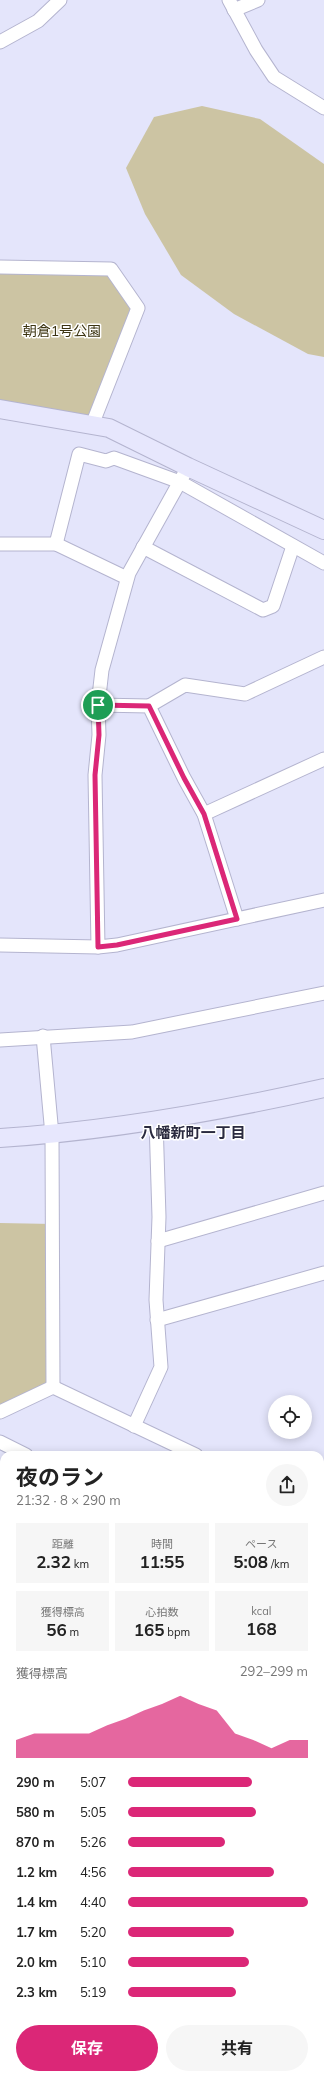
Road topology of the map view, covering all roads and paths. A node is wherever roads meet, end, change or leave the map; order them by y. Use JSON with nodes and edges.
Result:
{"nodes":[{"id":1,"x":60,"y":0,"type":"edge"},
{"id":2,"x":258,"y":0,"type":"edge"},
{"id":3,"x":232,"y":5,"type":"edge"},
{"id":4,"x":0,"y":42,"type":"edge"},
{"id":5,"x":324,"y":108,"type":"edge"},
{"id":6,"x":0,"y":267,"type":"edge"},
{"id":7,"x":0,"y":409,"type":"edge"},
{"id":8,"x":92,"y":425,"type":"junction"},
{"id":9,"x":184,"y":475,"type":"junction"},
{"id":10,"x":324,"y":530,"type":"edge"},
{"id":11,"x":0,"y":544,"type":"edge"},
{"id":12,"x":56,"y":544,"type":"junction"},
{"id":13,"x":293,"y":546,"type":"junction"},
{"id":14,"x":143,"y":547,"type":"junction"},
{"id":15,"x":324,"y":563,"type":"edge"},
{"id":16,"x":127,"y":578,"type":"junction"},
{"id":17,"x":324,"y":657,"type":"edge"},
{"id":18,"x":98,"y":705,"type":"junction"},
{"id":19,"x":149,"y":706,"type":"junction"},
{"id":20,"x":324,"y":759,"type":"edge"},
{"id":21,"x":204,"y":814,"type":"junction"},
{"id":22,"x":324,"y":900,"type":"edge"},
{"id":23,"x":237,"y":919,"type":"junction"},
{"id":24,"x":0,"y":945,"type":"edge"},
{"id":25,"x":98,"y":947,"type":"junction"},
{"id":26,"x":324,"y":993,"type":"edge"},
{"id":27,"x":43,"y":1036,"type":"junction"},
{"id":28,"x":0,"y":1040,"type":"edge"},
{"id":29,"x":324,"y":1088,"type":"edge"},
{"id":30,"x":156,"y":1120,"type":"junction"},
{"id":31,"x":52,"y":1135,"type":"junction"},
{"id":32,"x":0,"y":1138,"type":"edge"},
{"id":33,"x":324,"y":1193,"type":"edge"},
{"id":34,"x":158,"y":1241,"type":"junction"},
{"id":35,"x":324,"y":1273,"type":"edge"},
{"id":36,"x":157,"y":1320,"type":"junction"},
{"id":37,"x":53,"y":1387,"type":"junction"},
{"id":38,"x":0,"y":1412,"type":"edge"},
{"id":39,"x":134,"y":1426,"type":"junction"},
{"id":40,"x":0,"y":1442,"type":"edge"},
{"id":41,"x":18,"y":1451,"type":"edge"},
{"id":42,"x":187,"y":1451,"type":"edge"}],
"edges":[{"from":1,"to":4,"type":"street"},
{"from":2,"to":3,"type":"street"},
{"from":3,"to":5,"type":"street"},
{"from":6,"to":8,"type":"street"},
{"from":7,"to":8,"type":"street"},
{"from":8,"to":9,"type":"street"},
{"from":9,"to":10,"type":"street"},
{"from":9,"to":12,"type":"street"},
{"from":9,"to":13,"type":"street"},
{"from":9,"to":14,"type":"street"},
{"from":11,"to":12,"type":"street"},
{"from":12,"to":16,"type":"street"},
{"from":13,"to":14,"type":"street"},
{"from":13,"to":15,"type":"street"},
{"from":14,"to":16,"type":"street"},
{"from":16,"to":18,"type":"street"},
{"from":17,"to":19,"type":"street"},
{"from":18,"to":19,"type":"street"},
{"from":18,"to":25,"type":"street"},
{"from":19,"to":21,"type":"street"},
{"from":20,"to":21,"type":"street"},
{"from":21,"to":23,"type":"street"},
{"from":22,"to":23,"type":"street"},
{"from":23,"to":25,"type":"street"},
{"from":24,"to":25,"type":"street"},
{"from":26,"to":27,"type":"street"},
{"from":27,"to":28,"type":"street"},
{"from":27,"to":31,"type":"street"},
{"from":29,"to":30,"type":"street"},
{"from":30,"to":31,"type":"street"},
{"from":30,"to":34,"type":"street"},
{"from":31,"to":32,"type":"street"},
{"from":31,"to":37,"type":"street"},
{"from":33,"to":34,"type":"street"},
{"from":34,"to":36,"type":"street"},
{"from":35,"to":36,"type":"street"},
{"from":36,"to":39,"type":"street"},
{"from":37,"to":38,"type":"street"},
{"from":37,"to":39,"type":"street"},
{"from":39,"to":42,"type":"street"},
{"from":40,"to":41,"type":"street"}]}
